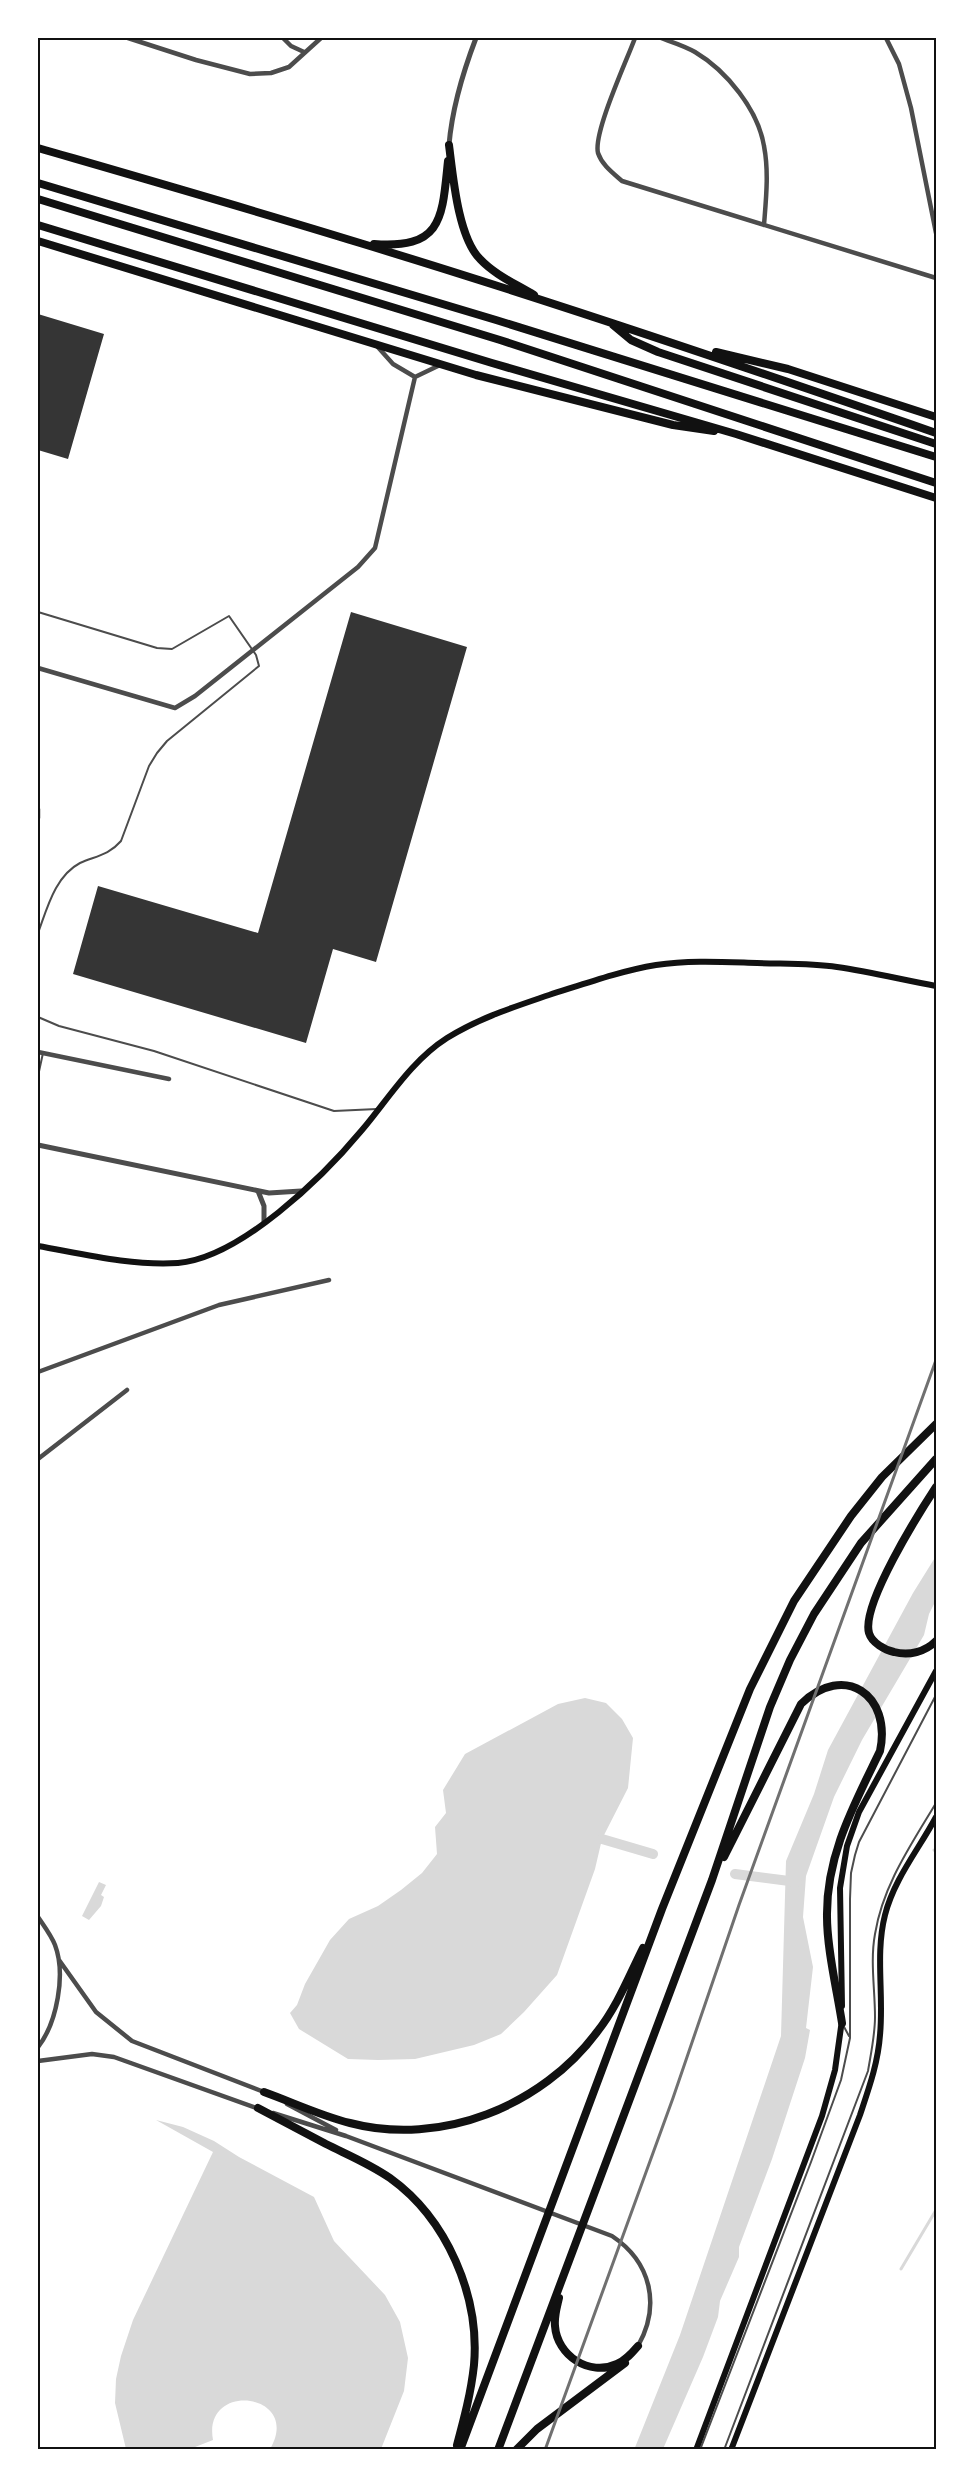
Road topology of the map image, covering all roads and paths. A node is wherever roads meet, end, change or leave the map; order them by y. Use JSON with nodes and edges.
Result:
{"nodes":[{"id":1,"x":128,"y":38,"type":"edge"},
{"id":2,"x":284,"y":38,"type":"edge"},
{"id":3,"x":321,"y":38,"type":"edge"},
{"id":4,"x":476,"y":38,"type":"edge"},
{"id":5,"x":635,"y":38,"type":"edge"},
{"id":6,"x":661,"y":38,"type":"edge"},
{"id":7,"x":886,"y":38,"type":"edge"},
{"id":8,"x":304,"y":52,"type":"junction"},
{"id":9,"x":449,"y":145,"type":"junction"},
{"id":10,"x":38,"y":148,"type":"edge"},
{"id":11,"x":38,"y":183,"type":"edge"},
{"id":12,"x":38,"y":199,"type":"edge"},
{"id":13,"x":38,"y":225,"type":"edge"},
{"id":14,"x":764,"y":225,"type":"junction"},
{"id":15,"x":936,"y":233,"type":"edge"},
{"id":16,"x":38,"y":241,"type":"edge"},
{"id":17,"x":360,"y":243,"type":"junction"},
{"id":18,"x":936,"y":278,"type":"edge"},
{"id":19,"x":544,"y":300,"type":"junction"},
{"id":20,"x":608,"y":321,"type":"junction"},
{"id":21,"x":375,"y":344,"type":"junction"},
{"id":22,"x":685,"y":346,"type":"junction"},
{"id":23,"x":441,"y":365,"type":"junction"},
{"id":24,"x":415,"y":377,"type":"junction"},
{"id":25,"x":936,"y":417,"type":"edge"},
{"id":26,"x":936,"y":433,"type":"edge"},
{"id":27,"x":736,"y":434,"type":"junction"},
{"id":28,"x":936,"y":444,"type":"edge"},
{"id":29,"x":936,"y":457,"type":"edge"},
{"id":30,"x":936,"y":483,"type":"edge"},
{"id":31,"x":936,"y":498,"type":"edge"},
{"id":32,"x":38,"y":612,"type":"edge"},
{"id":33,"x":38,"y":668,"type":"edge"},
{"id":34,"x":38,"y":809,"type":"edge"},
{"id":35,"x":38,"y":818,"type":"edge"},
{"id":36,"x":38,"y":933,"type":"edge"},
{"id":37,"x":935,"y":986,"type":"edge"},
{"id":38,"x":38,"y":1017,"type":"edge"},
{"id":39,"x":40,"y":1053,"type":"edge"},
{"id":40,"x":38,"y":1076,"type":"edge"},
{"id":41,"x":169,"y":1079,"type":"dead end"},
{"id":42,"x":378,"y":1109,"type":"junction"},
{"id":43,"x":38,"y":1145,"type":"edge"},
{"id":44,"x":258,"y":1191,"type":"junction"},
{"id":45,"x":302,"y":1191,"type":"junction"},
{"id":46,"x":264,"y":1222,"type":"junction"},
{"id":47,"x":38,"y":1246,"type":"edge"},
{"id":48,"x":329,"y":1280,"type":"dead end"},
{"id":49,"x":38,"y":1372,"type":"edge"},
{"id":50,"x":128,"y":1390,"type":"dead end"},
{"id":51,"x":936,"y":1424,"type":"edge"},
{"id":52,"x":38,"y":1459,"type":"edge"},
{"id":53,"x":936,"y":1459,"type":"edge"},
{"id":54,"x":936,"y":1487,"type":"edge"},
{"id":55,"x":934,"y":1643,"type":"edge"},
{"id":56,"x":936,"y":1671,"type":"edge"},
{"id":57,"x":936,"y":1695,"type":"edge"},
{"id":58,"x":936,"y":1803,"type":"edge"},
{"id":59,"x":936,"y":1817,"type":"edge"},
{"id":60,"x":712,"y":1880,"type":"junction"},
{"id":61,"x":662,"y":1909,"type":"junction"},
{"id":62,"x":38,"y":1917,"type":"edge"},
{"id":63,"x":59,"y":1959,"type":"junction"},
{"id":64,"x":842,"y":2023,"type":"junction"},
{"id":65,"x":850,"y":2038,"type":"junction"},
{"id":66,"x":38,"y":2048,"type":"edge"},
{"id":67,"x":38,"y":2061,"type":"edge"},
{"id":68,"x":264,"y":2092,"type":"junction"},
{"id":69,"x":258,"y":2108,"type":"junction"},
{"id":70,"x":346,"y":2136,"type":"junction"},
{"id":71,"x":565,"y":2270,"type":"junction"},
{"id":72,"x":638,"y":2346,"type":"junction"},
{"id":73,"x":458,"y":2450,"type":"edge"},
{"id":74,"x":498,"y":2450,"type":"edge"},
{"id":75,"x":516,"y":2450,"type":"edge"},
{"id":76,"x":698,"y":2450,"type":"edge"},
{"id":77,"x":724,"y":2450,"type":"edge"},
{"id":78,"x":731,"y":2450,"type":"edge"}],
"edges":[{"from":1,"to":8,"type":"street"},
{"from":2,"to":8,"type":"street"},
{"from":3,"to":8,"type":"street"},
{"from":4,"to":9,"type":"street"},
{"from":5,"to":14,"type":"street"},
{"from":6,"to":14,"type":"street"},
{"from":7,"to":15,"type":"street"},
{"from":9,"to":17,"type":"highway"},
{"from":9,"to":19,"type":"highway"},
{"from":10,"to":17,"type":"highway"},
{"from":11,"to":29,"type":"highway"},
{"from":12,"to":30,"type":"highway"},
{"from":13,"to":27,"type":"highway"},
{"from":14,"to":18,"type":"street"},
{"from":16,"to":21,"type":"highway"},
{"from":17,"to":19,"type":"highway"},
{"from":19,"to":20,"type":"highway"},
{"from":20,"to":22,"type":"highway"},
{"from":20,"to":28,"type":"highway"},
{"from":21,"to":23,"type":"highway"},
{"from":21,"to":24,"type":"street"},
{"from":22,"to":25,"type":"highway"},
{"from":22,"to":26,"type":"highway"},
{"from":23,"to":24,"type":"street"},
{"from":23,"to":27,"type":"highway"},
{"from":24,"to":33,"type":"street"},
{"from":27,"to":31,"type":"highway"},
{"from":32,"to":36,"type":"lane"},
{"from":34,"to":35,"type":"street"},
{"from":37,"to":42,"type":"main road"},
{"from":38,"to":42,"type":"lane"},
{"from":39,"to":40,"type":"lane"},
{"from":39,"to":41,"type":"street"},
{"from":42,"to":45,"type":"main road"},
{"from":43,"to":44,"type":"street"},
{"from":44,"to":45,"type":"street"},
{"from":44,"to":46,"type":"street"},
{"from":45,"to":46,"type":"main road"},
{"from":46,"to":47,"type":"main road"},
{"from":48,"to":49,"type":"street"},
{"from":50,"to":52,"type":"street"},
{"from":51,"to":61,"type":"highway"},
{"from":53,"to":60,"type":"highway"},
{"from":54,"to":55,"type":"highway"},
{"from":56,"to":64,"type":"main road"},
{"from":57,"to":65,"type":"lane"},
{"from":58,"to":77,"type":"lane"},
{"from":59,"to":78,"type":"main road"},
{"from":60,"to":64,"type":"highway"},
{"from":60,"to":71,"type":"highway"},
{"from":61,"to":68,"type":"highway"},
{"from":61,"to":73,"type":"highway"},
{"from":62,"to":63,"type":"street"},
{"from":63,"to":66,"type":"street"},
{"from":63,"to":68,"type":"street"},
{"from":64,"to":65,"type":"lane"},
{"from":64,"to":76,"type":"main road"},
{"from":65,"to":76,"type":"lane"},
{"from":67,"to":69,"type":"street"},
{"from":68,"to":70,"type":"street"},
{"from":69,"to":70,"type":"street"},
{"from":69,"to":73,"type":"highway"},
{"from":70,"to":72,"type":"street"},
{"from":71,"to":72,"type":"highway"},
{"from":71,"to":74,"type":"highway"},
{"from":72,"to":75,"type":"highway"}]}
